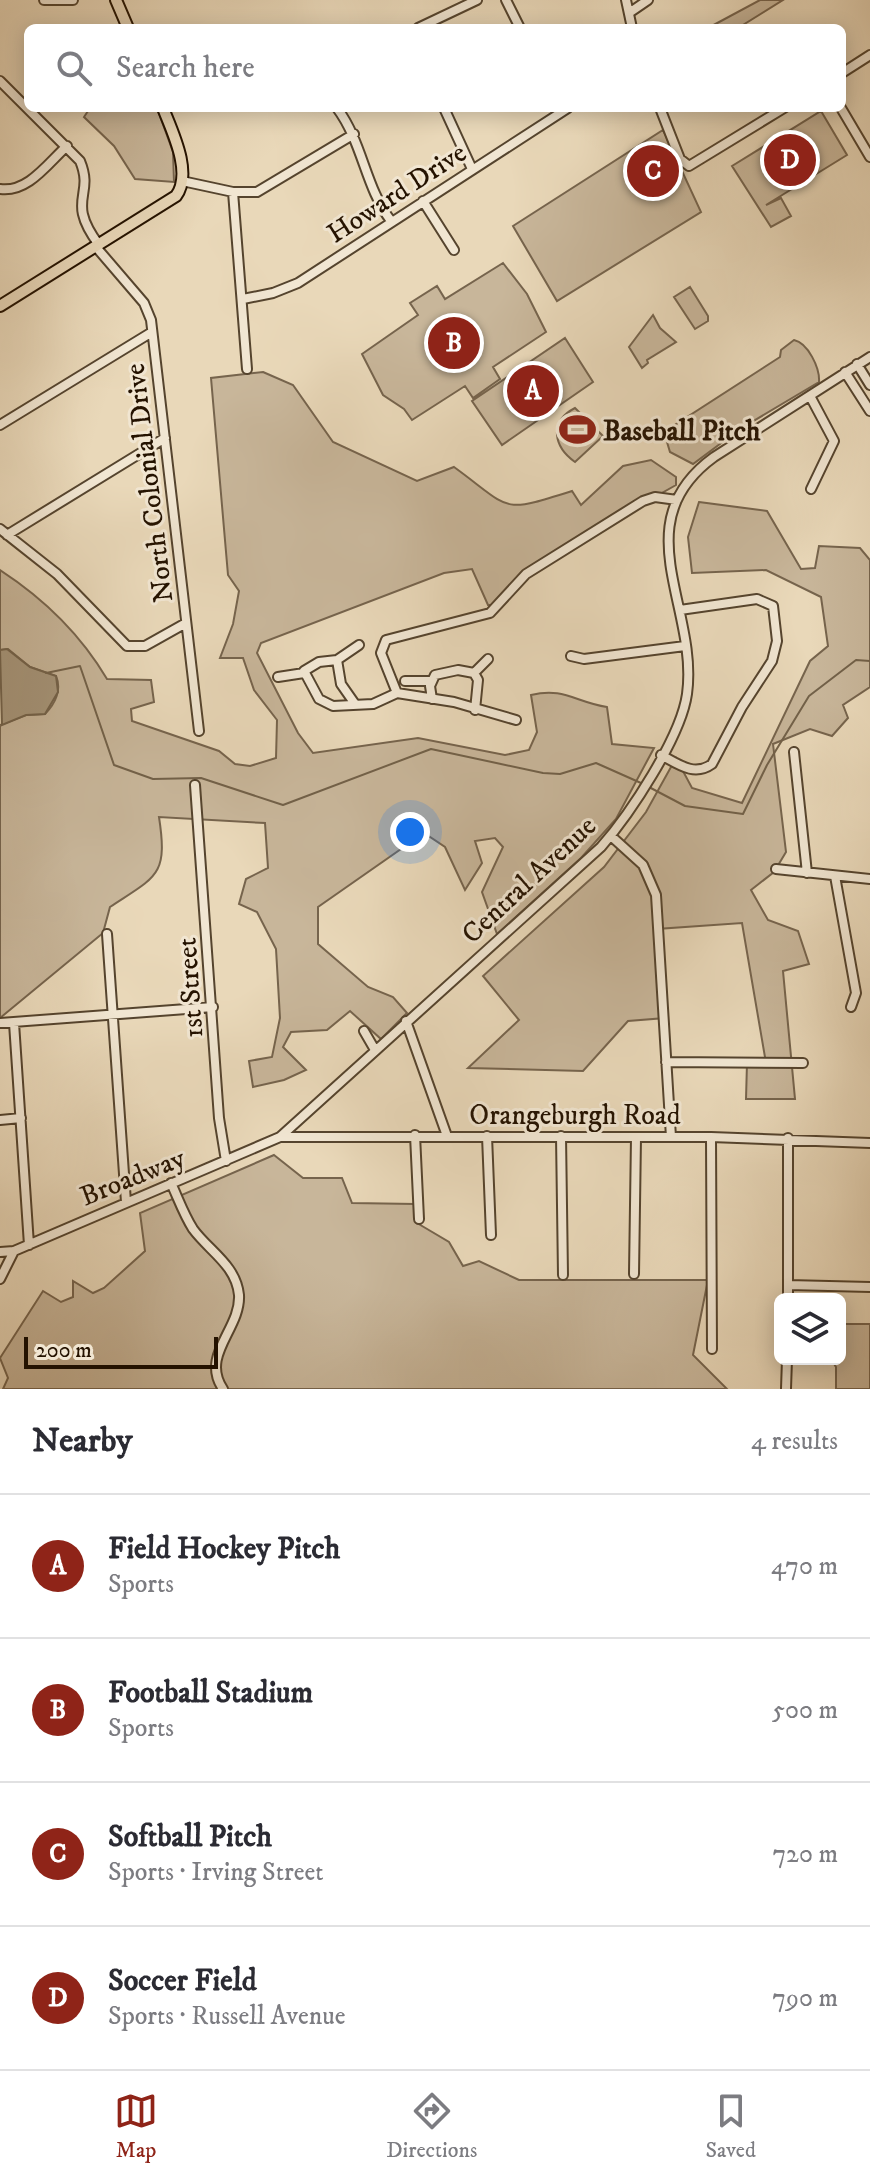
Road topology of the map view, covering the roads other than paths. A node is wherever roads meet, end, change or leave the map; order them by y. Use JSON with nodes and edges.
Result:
{"nodes":[{"id":1,"x":44,"y":0,"type":"edge"},
{"id":2,"x":73,"y":0,"type":"edge"},
{"id":3,"x":116,"y":0,"type":"edge"},
{"id":4,"x":477,"y":0,"type":"edge"},
{"id":5,"x":506,"y":0,"type":"edge"},
{"id":6,"x":626,"y":0,"type":"edge"},
{"id":7,"x":648,"y":0,"type":"edge"},
{"id":8,"x":629,"y":13,"type":"junction"},
{"id":9,"x":126,"y":24,"type":"edge"},
{"id":10,"x":426,"y":24,"type":"edge"},
{"id":11,"x":518,"y":24,"type":"edge"},
{"id":12,"x":631,"y":24,"type":"edge"},
{"id":13,"x":870,"y":55,"type":"edge"},
{"id":14,"x":846,"y":70,"type":"edge"},
{"id":15,"x":0,"y":81,"type":"edge"},
{"id":16,"x":24,"y":104,"type":"edge"},
{"id":17,"x":32,"y":112,"type":"edge"},
{"id":18,"x":165,"y":112,"type":"edge"},
{"id":19,"x":340,"y":112,"type":"edge"},
{"id":20,"x":446,"y":112,"type":"edge"},
{"id":21,"x":550,"y":112,"type":"edge"},
{"id":22,"x":562,"y":112,"type":"edge"},
{"id":23,"x":662,"y":112,"type":"edge"},
{"id":24,"x":778,"y":112,"type":"edge"},
{"id":25,"x":843,"y":112,"type":"edge"},
{"id":26,"x":553,"y":118,"type":"junction"},
{"id":27,"x":354,"y":134,"type":"junction"},
{"id":28,"x":67,"y":146,"type":"junction"},
{"id":29,"x":870,"y":157,"type":"edge"},
{"id":30,"x":472,"y":169,"type":"junction"},
{"id":31,"x":182,"y":181,"type":"junction"},
{"id":32,"x":0,"y":189,"type":"edge"},
{"id":33,"x":233,"y":192,"type":"junction"},
{"id":34,"x":423,"y":201,"type":"junction"},
{"id":35,"x":391,"y":221,"type":"junction"},
{"id":36,"x":98,"y":246,"type":"junction"},
{"id":37,"x":454,"y":250,"type":"dead end"},
{"id":38,"x":243,"y":299,"type":"junction"},
{"id":39,"x":0,"y":306,"type":"edge"},
{"id":40,"x":152,"y":332,"type":"junction"},
{"id":41,"x":870,"y":357,"type":"edge"},
{"id":42,"x":857,"y":364,"type":"junction"},
{"id":43,"x":247,"y":369,"type":"dead end"},
{"id":44,"x":845,"y":372,"type":"junction"},
{"id":45,"x":869,"y":383,"type":"edge"},
{"id":46,"x":856,"y":389,"type":"junction"},
{"id":47,"x":810,"y":396,"type":"junction"},
{"id":48,"x":870,"y":411,"type":"edge"},
{"id":49,"x":0,"y":425,"type":"edge"},
{"id":50,"x":165,"y":438,"type":"junction"},
{"id":51,"x":811,"y":489,"type":"dead end"},
{"id":52,"x":677,"y":500,"type":"junction"},
{"id":53,"x":4,"y":532,"type":"edge"},
{"id":54,"x":680,"y":610,"type":"junction"},
{"id":55,"x":186,"y":623,"type":"junction"},
{"id":56,"x":359,"y":645,"type":"dead end"},
{"id":57,"x":685,"y":646,"type":"junction"},
{"id":58,"x":571,"y":656,"type":"dead end"},
{"id":59,"x":488,"y":659,"type":"dead end"},
{"id":60,"x":337,"y":660,"type":"junction"},
{"id":61,"x":304,"y":673,"type":"junction"},
{"id":62,"x":474,"y":673,"type":"junction"},
{"id":63,"x":278,"y":677,"type":"dead end"},
{"id":64,"x":405,"y":681,"type":"dead end"},
{"id":65,"x":430,"y":681,"type":"junction"},
{"id":66,"x":397,"y":693,"type":"junction"},
{"id":67,"x":432,"y":699,"type":"junction"},
{"id":68,"x":355,"y":704,"type":"junction"},
{"id":69,"x":475,"y":710,"type":"junction"},
{"id":70,"x":516,"y":720,"type":"dead end"},
{"id":71,"x":199,"y":731,"type":"dead end"},
{"id":72,"x":794,"y":752,"type":"dead end"},
{"id":73,"x":661,"y":755,"type":"junction"},
{"id":74,"x":195,"y":785,"type":"dead end"},
{"id":75,"x":611,"y":836,"type":"junction"},
{"id":76,"x":776,"y":869,"type":"dead end"},
{"id":77,"x":807,"y":873,"type":"junction"},
{"id":78,"x":835,"y":876,"type":"junction"},
{"id":79,"x":870,"y":879,"type":"edge"},
{"id":80,"x":107,"y":934,"type":"dead end"},
{"id":81,"x":213,"y":1007,"type":"junction"},
{"id":82,"x":851,"y":1007,"type":"dead end"},
{"id":83,"x":113,"y":1015,"type":"junction"},
{"id":84,"x":406,"y":1021,"type":"junction"},
{"id":85,"x":0,"y":1023,"type":"edge"},
{"id":86,"x":14,"y":1023,"type":"junction"},
{"id":87,"x":364,"y":1031,"type":"dead end"},
{"id":88,"x":375,"y":1050,"type":"junction"},
{"id":89,"x":666,"y":1062,"type":"junction"},
{"id":90,"x":803,"y":1063,"type":"dead end"},
{"id":91,"x":21,"y":1118,"type":"junction"},
{"id":92,"x":0,"y":1120,"type":"edge"},
{"id":93,"x":415,"y":1135,"type":"junction"},
{"id":94,"x":447,"y":1136,"type":"junction"},
{"id":95,"x":487,"y":1136,"type":"junction"},
{"id":96,"x":561,"y":1136,"type":"junction"},
{"id":97,"x":280,"y":1137,"type":"junction"},
{"id":98,"x":636,"y":1137,"type":"junction"},
{"id":99,"x":671,"y":1137,"type":"junction"},
{"id":100,"x":711,"y":1137,"type":"junction"},
{"id":101,"x":788,"y":1138,"type":"junction"},
{"id":102,"x":870,"y":1143,"type":"edge"},
{"id":103,"x":226,"y":1161,"type":"junction"},
{"id":104,"x":171,"y":1183,"type":"junction"},
{"id":105,"x":126,"y":1202,"type":"junction"},
{"id":106,"x":419,"y":1219,"type":"dead end"},
{"id":107,"x":491,"y":1235,"type":"dead end"},
{"id":108,"x":29,"y":1245,"type":"junction"},
{"id":109,"x":14,"y":1251,"type":"junction"},
{"id":110,"x":0,"y":1252,"type":"edge"},
{"id":111,"x":634,"y":1274,"type":"dead end"},
{"id":112,"x":563,"y":1275,"type":"dead end"},
{"id":113,"x":0,"y":1279,"type":"edge"},
{"id":114,"x":788,"y":1285,"type":"junction"},
{"id":115,"x":870,"y":1287,"type":"edge"},
{"id":116,"x":788,"y":1293,"type":"edge"},
{"id":117,"x":712,"y":1349,"type":"dead end"},
{"id":118,"x":787,"y":1365,"type":"edge"},
{"id":119,"x":223,"y":1389,"type":"edge"},
{"id":120,"x":786,"y":1389,"type":"edge"}],
"edges":[{"from":1,"to":2,"type":"street"},
{"from":3,"to":9,"type":"main road"},
{"from":4,"to":10,"type":"street"},
{"from":5,"to":11,"type":"street"},
{"from":6,"to":8,"type":"street"},
{"from":7,"to":8,"type":"street"},
{"from":8,"to":12,"type":"street"},
{"from":13,"to":14,"type":"street"},
{"from":15,"to":16,"type":"street"},
{"from":17,"to":28,"type":"street"},
{"from":18,"to":31,"type":"main road"},
{"from":19,"to":27,"type":"street"},
{"from":20,"to":30,"type":"street"},
{"from":21,"to":26,"type":"street"},
{"from":22,"to":26,"type":"street","name":"Howard Drive"},
{"from":23,"to":24,"type":"street"},
{"from":25,"to":29,"type":"street"},
{"from":26,"to":30,"type":"street","name":"Howard Drive"},
{"from":27,"to":33,"type":"street"},
{"from":27,"to":35,"type":"street"},
{"from":28,"to":32,"type":"street"},
{"from":28,"to":36,"type":"street","name":"North Colonial Drive"},
{"from":30,"to":34,"type":"street","name":"Howard Drive"},
{"from":31,"to":33,"type":"street"},
{"from":31,"to":36,"type":"main road"},
{"from":33,"to":38,"type":"street"},
{"from":34,"to":35,"type":"street","name":"Howard Drive"},
{"from":34,"to":37,"type":"street"},
{"from":35,"to":38,"type":"street","name":"Howard Drive"},
{"from":36,"to":39,"type":"main road"},
{"from":36,"to":40,"type":"street","name":"North Colonial Drive"},
{"from":38,"to":43,"type":"street"},
{"from":40,"to":49,"type":"street"},
{"from":40,"to":50,"type":"street","name":"North Colonial Drive"},
{"from":41,"to":42,"type":"street","name":"Central Avenue"},
{"from":42,"to":44,"type":"street","name":"Central Avenue"},
{"from":42,"to":45,"type":"street"},
{"from":44,"to":46,"type":"street"},
{"from":44,"to":47,"type":"street","name":"Central Avenue"},
{"from":45,"to":46,"type":"street"},
{"from":46,"to":48,"type":"street"},
{"from":47,"to":51,"type":"street"},
{"from":47,"to":52,"type":"street","name":"Central Avenue"},
{"from":50,"to":53,"type":"street"},
{"from":50,"to":55,"type":"street","name":"North Colonial Drive"},
{"from":52,"to":54,"type":"street","name":"Central Avenue"},
{"from":52,"to":66,"type":"street"},
{"from":53,"to":55,"type":"street"},
{"from":54,"to":57,"type":"street","name":"Central Avenue"},
{"from":54,"to":73,"type":"street"},
{"from":55,"to":71,"type":"street","name":"North Colonial Drive"},
{"from":56,"to":60,"type":"street"},
{"from":57,"to":58,"type":"street"},
{"from":57,"to":73,"type":"street","name":"Central Avenue"},
{"from":59,"to":62,"type":"street"},
{"from":60,"to":61,"type":"street"},
{"from":60,"to":68,"type":"street"},
{"from":61,"to":63,"type":"street"},
{"from":61,"to":68,"type":"street"},
{"from":62,"to":65,"type":"street"},
{"from":62,"to":69,"type":"street"},
{"from":64,"to":65,"type":"street"},
{"from":65,"to":67,"type":"street"},
{"from":66,"to":67,"type":"street"},
{"from":66,"to":68,"type":"street"},
{"from":67,"to":69,"type":"street"},
{"from":69,"to":70,"type":"street"},
{"from":72,"to":77,"type":"street"},
{"from":73,"to":75,"type":"street","name":"Central Avenue"},
{"from":74,"to":81,"type":"street","name":"1st Street"},
{"from":75,"to":84,"type":"street","name":"Central Avenue"},
{"from":75,"to":89,"type":"street"},
{"from":76,"to":77,"type":"street"},
{"from":77,"to":78,"type":"street"},
{"from":78,"to":79,"type":"street"},
{"from":78,"to":82,"type":"street"},
{"from":80,"to":83,"type":"street"},
{"from":81,"to":83,"type":"street"},
{"from":81,"to":103,"type":"street","name":"1st Street"},
{"from":83,"to":86,"type":"street"},
{"from":83,"to":105,"type":"street"},
{"from":84,"to":88,"type":"street","name":"Central Avenue"},
{"from":84,"to":94,"type":"street"},
{"from":85,"to":86,"type":"street"},
{"from":86,"to":91,"type":"street"},
{"from":87,"to":88,"type":"street"},
{"from":88,"to":97,"type":"street","name":"Central Avenue"},
{"from":89,"to":90,"type":"street"},
{"from":89,"to":99,"type":"street"},
{"from":91,"to":92,"type":"street"},
{"from":91,"to":108,"type":"street"},
{"from":93,"to":94,"type":"street","name":"Orangeburgh Road"},
{"from":93,"to":97,"type":"street","name":"Orangeburgh Road"},
{"from":93,"to":106,"type":"street"},
{"from":94,"to":95,"type":"street","name":"Orangeburgh Road"},
{"from":95,"to":96,"type":"street","name":"Orangeburgh Road"},
{"from":95,"to":107,"type":"street"},
{"from":96,"to":98,"type":"street","name":"Orangeburgh Road"},
{"from":96,"to":112,"type":"street"},
{"from":97,"to":103,"type":"street","name":"Broadway"},
{"from":98,"to":99,"type":"street","name":"Orangeburgh Road"},
{"from":98,"to":111,"type":"street"},
{"from":99,"to":100,"type":"street","name":"Orangeburgh Road"},
{"from":100,"to":101,"type":"street","name":"Orangeburgh Road"},
{"from":100,"to":117,"type":"street"},
{"from":101,"to":102,"type":"street","name":"Orangeburgh Road"},
{"from":101,"to":114,"type":"street"},
{"from":103,"to":104,"type":"street","name":"Broadway"},
{"from":104,"to":105,"type":"street","name":"Broadway"},
{"from":104,"to":119,"type":"street"},
{"from":105,"to":108,"type":"street","name":"Broadway"},
{"from":108,"to":109,"type":"street","name":"Broadway"},
{"from":109,"to":110,"type":"street","name":"Broadway"},
{"from":109,"to":113,"type":"street"},
{"from":114,"to":115,"type":"street"},
{"from":114,"to":116,"type":"street"},
{"from":118,"to":120,"type":"street"}]}
